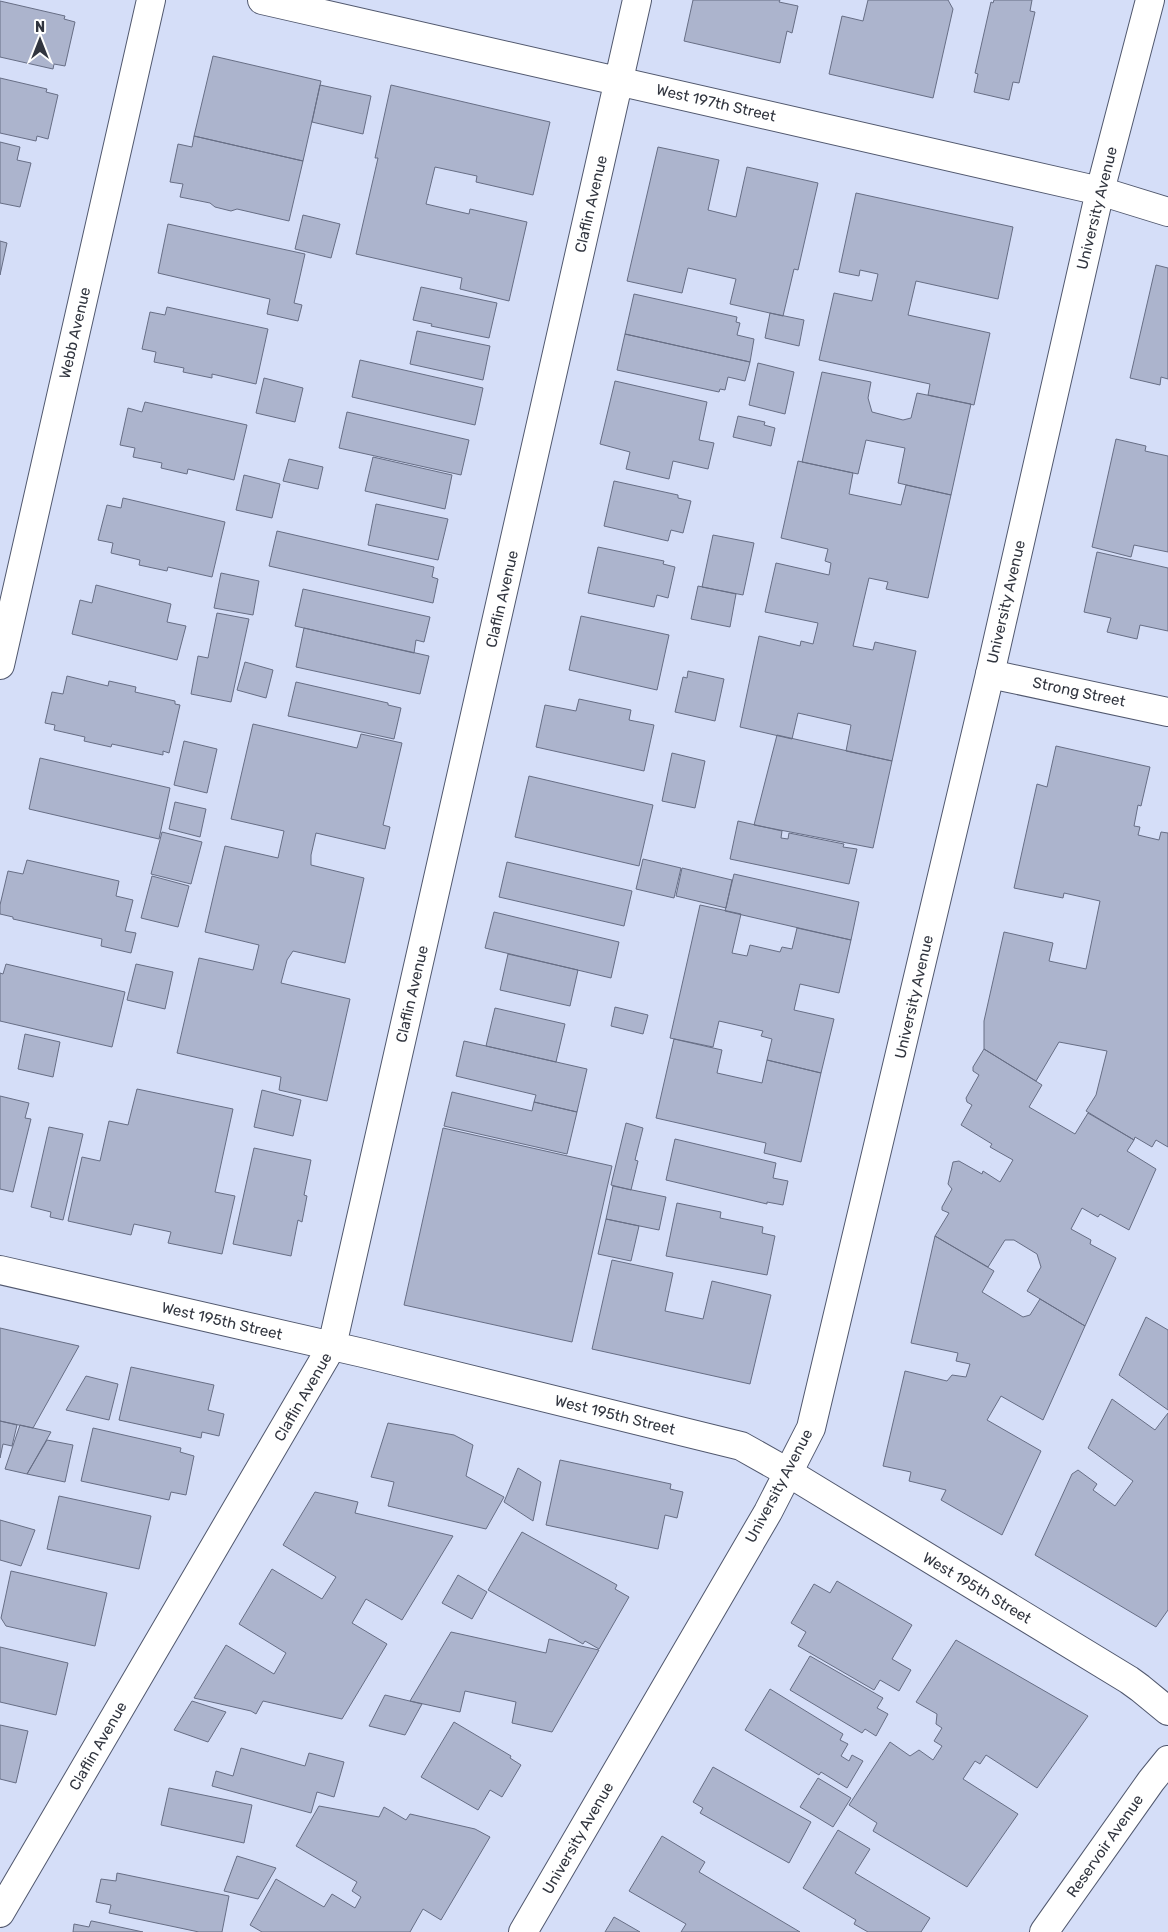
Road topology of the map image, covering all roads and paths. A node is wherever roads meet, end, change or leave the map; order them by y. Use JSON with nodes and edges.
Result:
{"nodes":[{"id":1,"x":151,"y":0,"type":"edge"},
{"id":2,"x":262,"y":0,"type":"edge"},
{"id":3,"x":637,"y":0,"type":"edge"},
{"id":4,"x":1150,"y":0,"type":"edge"},
{"id":5,"x":619,"y":80,"type":"junction"},
{"id":6,"x":1100,"y":192,"type":"junction"},
{"id":7,"x":1168,"y":212,"type":"edge"},
{"id":8,"x":0,"y":665,"type":"edge"},
{"id":9,"x":990,"y":674,"type":"junction"},
{"id":10,"x":1168,"y":712,"type":"edge"},
{"id":11,"x":0,"y":1270,"type":"edge"},
{"id":12,"x":332,"y":1346,"type":"junction"},
{"id":13,"x":789,"y":1473,"type":"junction"},
{"id":14,"x":1168,"y":1711,"type":"edge"},
{"id":15,"x":1168,"y":1760,"type":"edge"},
{"id":16,"x":0,"y":1913,"type":"edge"},
{"id":17,"x":523,"y":1932,"type":"edge"},
{"id":18,"x":1044,"y":1932,"type":"edge"}],
"edges":[{"from":1,"to":8,"type":"street","name":"Webb Avenue"},
{"from":2,"to":5,"type":"street","name":"West 197th Street"},
{"from":3,"to":5,"type":"street","name":"Claflin Avenue"},
{"from":4,"to":6,"type":"street","name":"University Avenue"},
{"from":5,"to":6,"type":"street","name":"West 197th Street"},
{"from":5,"to":12,"type":"street","name":"Claflin Avenue"},
{"from":6,"to":7,"type":"street","name":"West 197th Street"},
{"from":6,"to":9,"type":"street","name":"University Avenue"},
{"from":9,"to":10,"type":"street","name":"Strong Street"},
{"from":9,"to":13,"type":"street","name":"University Avenue"},
{"from":11,"to":12,"type":"street","name":"West 195th Street"},
{"from":12,"to":13,"type":"street","name":"West 195th Street"},
{"from":12,"to":16,"type":"street","name":"Claflin Avenue"},
{"from":13,"to":14,"type":"street","name":"West 195th Street"},
{"from":13,"to":17,"type":"street","name":"University Avenue"},
{"from":15,"to":18,"type":"street","name":"Reservoir Avenue"}]}
